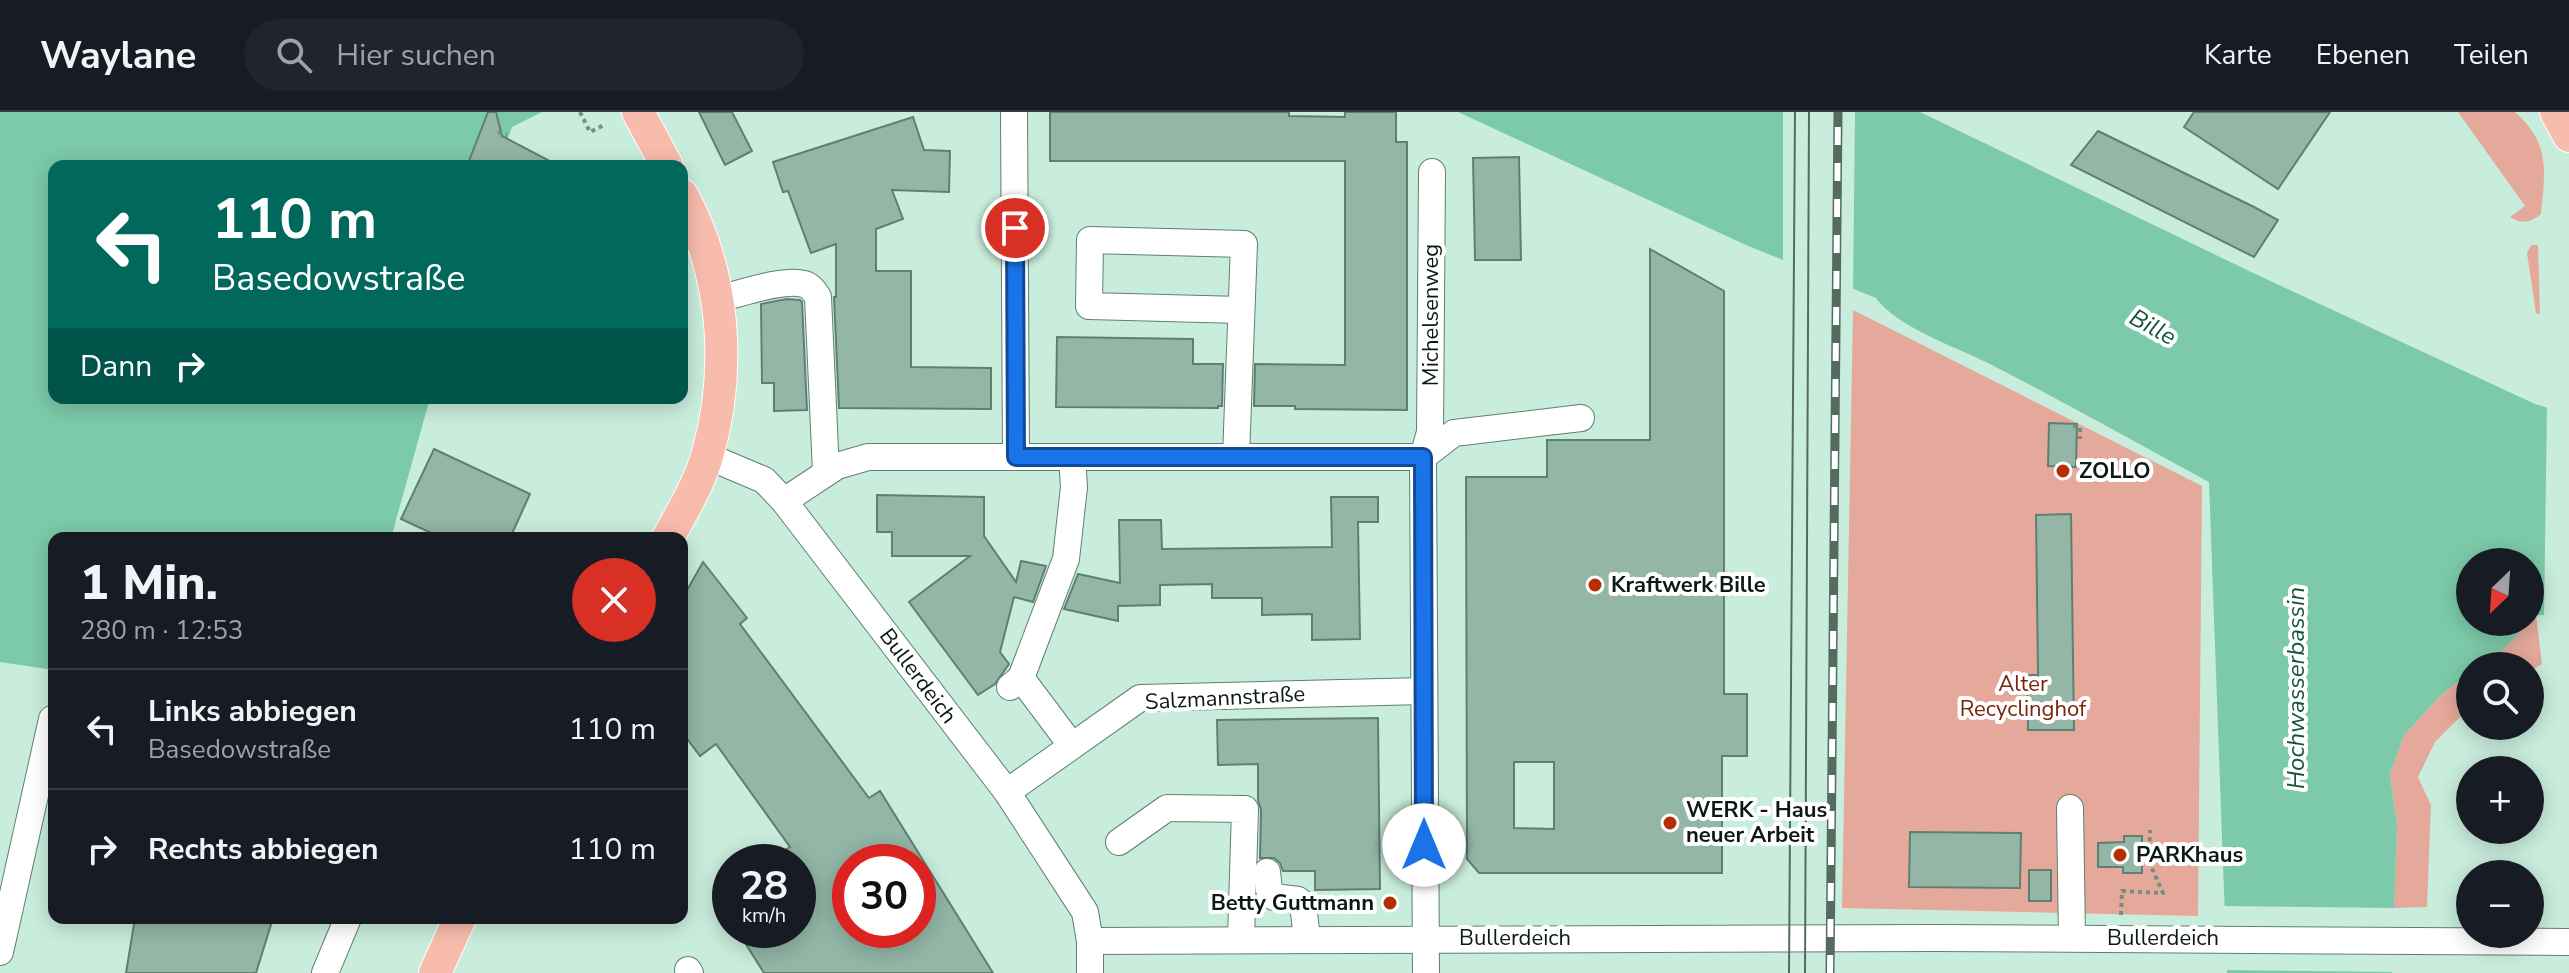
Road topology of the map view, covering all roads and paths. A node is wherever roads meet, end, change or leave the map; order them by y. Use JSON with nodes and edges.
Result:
{"nodes":[{"id":1,"x":580,"y":112,"type":"edge"},
{"id":2,"x":638,"y":112,"type":"edge"},
{"id":3,"x":1014,"y":112,"type":"edge"},
{"id":4,"x":2556,"y":112,"type":"edge"},
{"id":5,"x":604,"y":125,"type":"dead end"},
{"id":6,"x":498,"y":132,"type":"dead end"},
{"id":7,"x":507,"y":135,"type":"dead end"},
{"id":8,"x":2569,"y":136,"type":"edge"},
{"id":9,"x":664,"y":160,"type":"edge"},
{"id":10,"x":1432,"y":172,"type":"dead end"},
{"id":11,"x":688,"y":206,"type":"edge"},
{"id":12,"x":718,"y":299,"type":"junction"},
{"id":13,"x":1241,"y":310,"type":"junction"},
{"id":14,"x":1581,"y":418,"type":"dead end"},
{"id":15,"x":2073,"y":426,"type":"dead end"},
{"id":16,"x":2080,"y":439,"type":"dead end"},
{"id":17,"x":707,"y":456,"type":"junction"},
{"id":18,"x":1016,"y":457,"type":"junction"},
{"id":19,"x":1072,"y":457,"type":"junction"},
{"id":20,"x":1236,"y":457,"type":"junction"},
{"id":21,"x":1423,"y":457,"type":"junction"},
{"id":22,"x":826,"y":472,"type":"junction"},
{"id":23,"x":784,"y":501,"type":"junction"},
{"id":24,"x":671,"y":532,"type":"edge"},
{"id":25,"x":1424,"y":691,"type":"junction"},
{"id":26,"x":48,"y":737,"type":"edge"},
{"id":27,"x":1072,"y":746,"type":"junction"},
{"id":28,"x":1007,"y":792,"type":"junction"},
{"id":29,"x":2070,"y":808,"type":"dead end"},
{"id":30,"x":2150,"y":830,"type":"dead end"},
{"id":31,"x":1119,"y":842,"type":"dead end"},
{"id":32,"x":1267,"y":872,"type":"dead end"},
{"id":33,"x":345,"y":924,"type":"edge"},
{"id":34,"x":457,"y":924,"type":"edge"},
{"id":35,"x":1424,"y":938,"type":"junction"},
{"id":36,"x":2072,"y":938,"type":"junction"},
{"id":37,"x":2121,"y":938,"type":"junction"},
{"id":38,"x":1241,"y":939,"type":"junction"},
{"id":39,"x":1307,"y":939,"type":"junction"},
{"id":40,"x":1090,"y":941,"type":"junction"},
{"id":41,"x":2569,"y":942,"type":"edge"},
{"id":42,"x":0,"y":952,"type":"edge"},
{"id":43,"x":325,"y":973,"type":"edge"},
{"id":44,"x":435,"y":973,"type":"edge"},
{"id":45,"x":1090,"y":973,"type":"edge"},
{"id":46,"x":1426,"y":973,"type":"edge"}],
"edges":[{"from":1,"to":5,"type":"path"},
{"from":2,"to":9,"type":"main road"},
{"from":3,"to":18,"type":"street"},
{"from":4,"to":8,"type":"main road"},
{"from":6,"to":7,"type":"path"},
{"from":10,"to":21,"type":"street","name":"Michelsenweg"},
{"from":11,"to":12,"type":"main road"},
{"from":12,"to":17,"type":"main road"},
{"from":12,"to":22,"type":"street"},
{"from":13,"to":13,"type":"street"},
{"from":13,"to":20,"type":"street"},
{"from":14,"to":21,"type":"street"},
{"from":15,"to":16,"type":"path"},
{"from":17,"to":23,"type":"street","name":"Bullerdeich"},
{"from":17,"to":24,"type":"main road"},
{"from":18,"to":19,"type":"street"},
{"from":18,"to":22,"type":"street"},
{"from":19,"to":20,"type":"street"},
{"from":19,"to":27,"type":"street"},
{"from":20,"to":21,"type":"street"},
{"from":21,"to":25,"type":"street","name":"Michelsenweg"},
{"from":22,"to":23,"type":"street"},
{"from":23,"to":28,"type":"street","name":"Bullerdeich"},
{"from":25,"to":27,"type":"street","name":"Salzmannstraße"},
{"from":25,"to":35,"type":"street","name":"Michelsenweg"},
{"from":26,"to":42,"type":"street"},
{"from":27,"to":28,"type":"street","name":"Salzmannstraße"},
{"from":28,"to":40,"type":"street","name":"Bullerdeich"},
{"from":29,"to":36,"type":"street"},
{"from":30,"to":37,"type":"path"},
{"from":31,"to":38,"type":"street"},
{"from":32,"to":39,"type":"street"},
{"from":33,"to":43,"type":"street"},
{"from":34,"to":44,"type":"main road"},
{"from":35,"to":36,"type":"street","name":"Bullerdeich"},
{"from":35,"to":39,"type":"street","name":"Bullerdeich"},
{"from":35,"to":46,"type":"street","name":"Michelsenweg"},
{"from":36,"to":37,"type":"street","name":"Bullerdeich"},
{"from":37,"to":41,"type":"street","name":"Bullerdeich"},
{"from":38,"to":39,"type":"street","name":"Bullerdeich"},
{"from":38,"to":40,"type":"street","name":"Bullerdeich"},
{"from":40,"to":45,"type":"street"}]}
